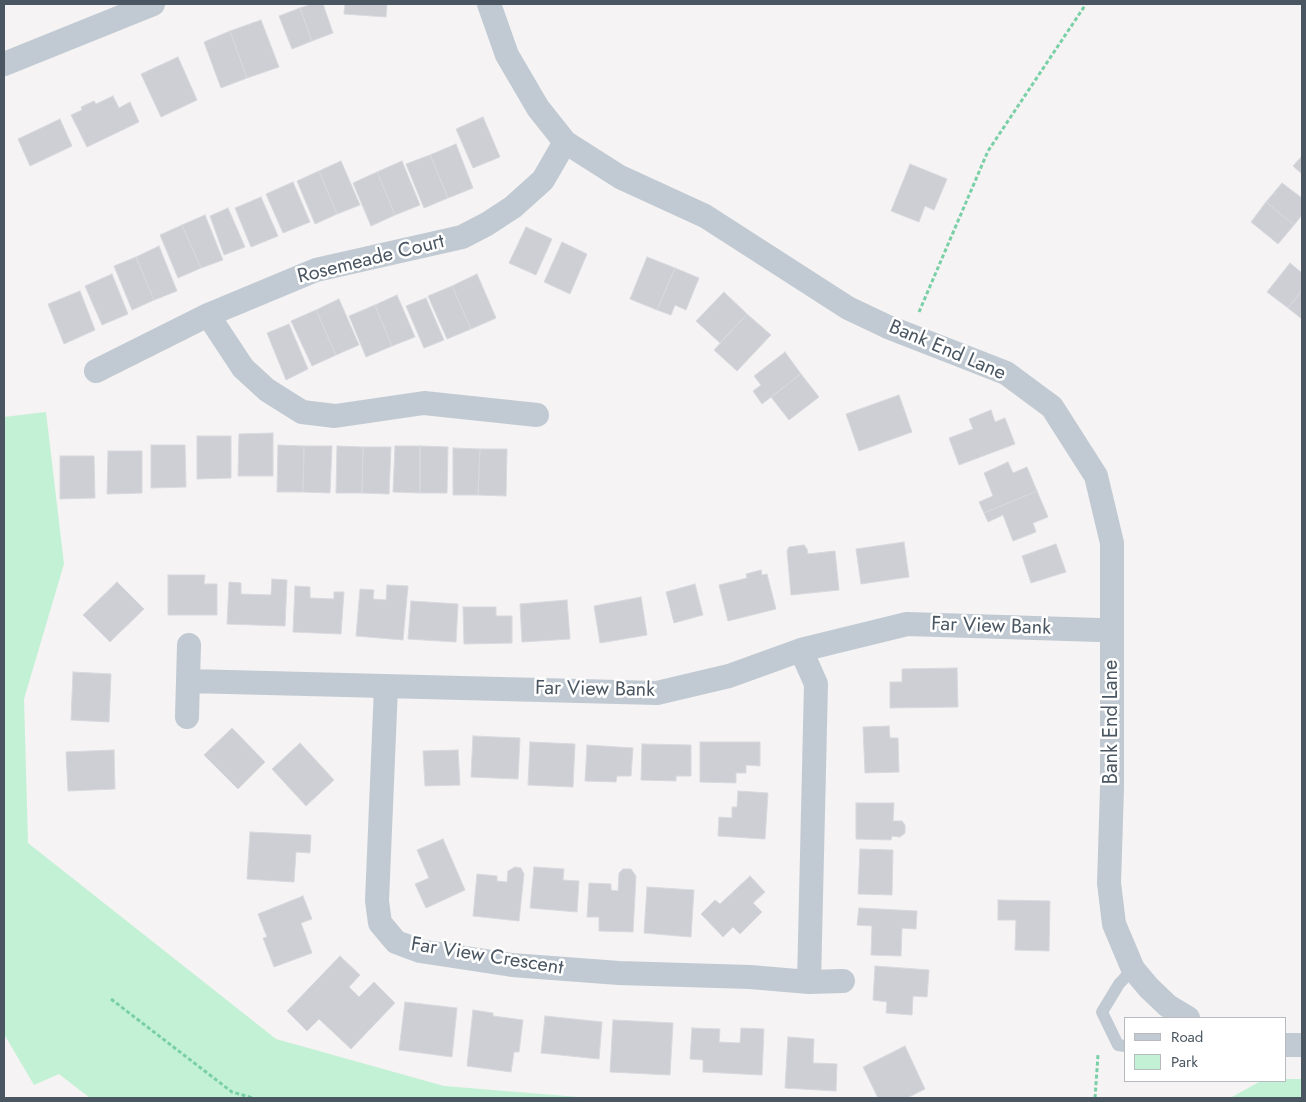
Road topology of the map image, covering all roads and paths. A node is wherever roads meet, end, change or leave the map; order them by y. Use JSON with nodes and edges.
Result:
{"nodes":[{"id":1,"x":153,"y":4,"type":"edge"},
{"id":2,"x":489,"y":4,"type":"edge"},
{"id":3,"x":1086,"y":4,"type":"edge"},
{"id":4,"x":4,"y":64,"type":"edge"},
{"id":5,"x":565,"y":142,"type":"junction"},
{"id":6,"x":208,"y":315,"type":"junction"},
{"id":7,"x":909,"y":335,"type":"junction"},
{"id":8,"x":96,"y":372,"type":"dead end"},
{"id":9,"x":538,"y":416,"type":"dead end"},
{"id":10,"x":1112,"y":628,"type":"junction"},
{"id":11,"x":189,"y":645,"type":"dead end"},
{"id":12,"x":801,"y":650,"type":"junction"},
{"id":13,"x":189,"y":681,"type":"junction"},
{"id":14,"x":386,"y":687,"type":"junction"},
{"id":15,"x":187,"y":717,"type":"dead end"},
{"id":16,"x":1133,"y":969,"type":"junction"},
{"id":17,"x":843,"y":981,"type":"dead end"},
{"id":18,"x":809,"y":982,"type":"junction"},
{"id":19,"x":111,"y":999,"type":"dead end"},
{"id":20,"x":1186,"y":1017,"type":"edge"},
{"id":21,"x":1286,"y":1045,"type":"edge"},
{"id":22,"x":1302,"y":1045,"type":"edge"},
{"id":23,"x":1124,"y":1046,"type":"edge"},
{"id":24,"x":253,"y":1098,"type":"edge"}],
"edges":[{"from":1,"to":4,"type":"street"},
{"from":2,"to":5,"type":"street","name":"Bank End Lane"},
{"from":3,"to":7,"type":"path"},
{"from":5,"to":6,"type":"street","name":"Rosemeade Court"},
{"from":5,"to":7,"type":"street","name":"Bank End Lane"},
{"from":6,"to":8,"type":"street","name":"Rosemeade Court"},
{"from":6,"to":9,"type":"street"},
{"from":7,"to":10,"type":"street","name":"Bank End Lane"},
{"from":10,"to":12,"type":"street","name":"Far View Bank"},
{"from":10,"to":16,"type":"street","name":"Bank End Lane"},
{"from":11,"to":13,"type":"street"},
{"from":12,"to":14,"type":"street","name":"Far View Bank"},
{"from":12,"to":18,"type":"street"},
{"from":13,"to":14,"type":"street","name":"Far View Bank"},
{"from":13,"to":15,"type":"street"},
{"from":14,"to":18,"type":"street","name":"Far View Crescent"},
{"from":16,"to":20,"type":"street","name":"Bank End Lane"},
{"from":16,"to":23,"type":"lane"},
{"from":17,"to":18,"type":"street","name":"Far View Crescent"},
{"from":19,"to":24,"type":"path"},
{"from":21,"to":22,"type":"street"}]}
